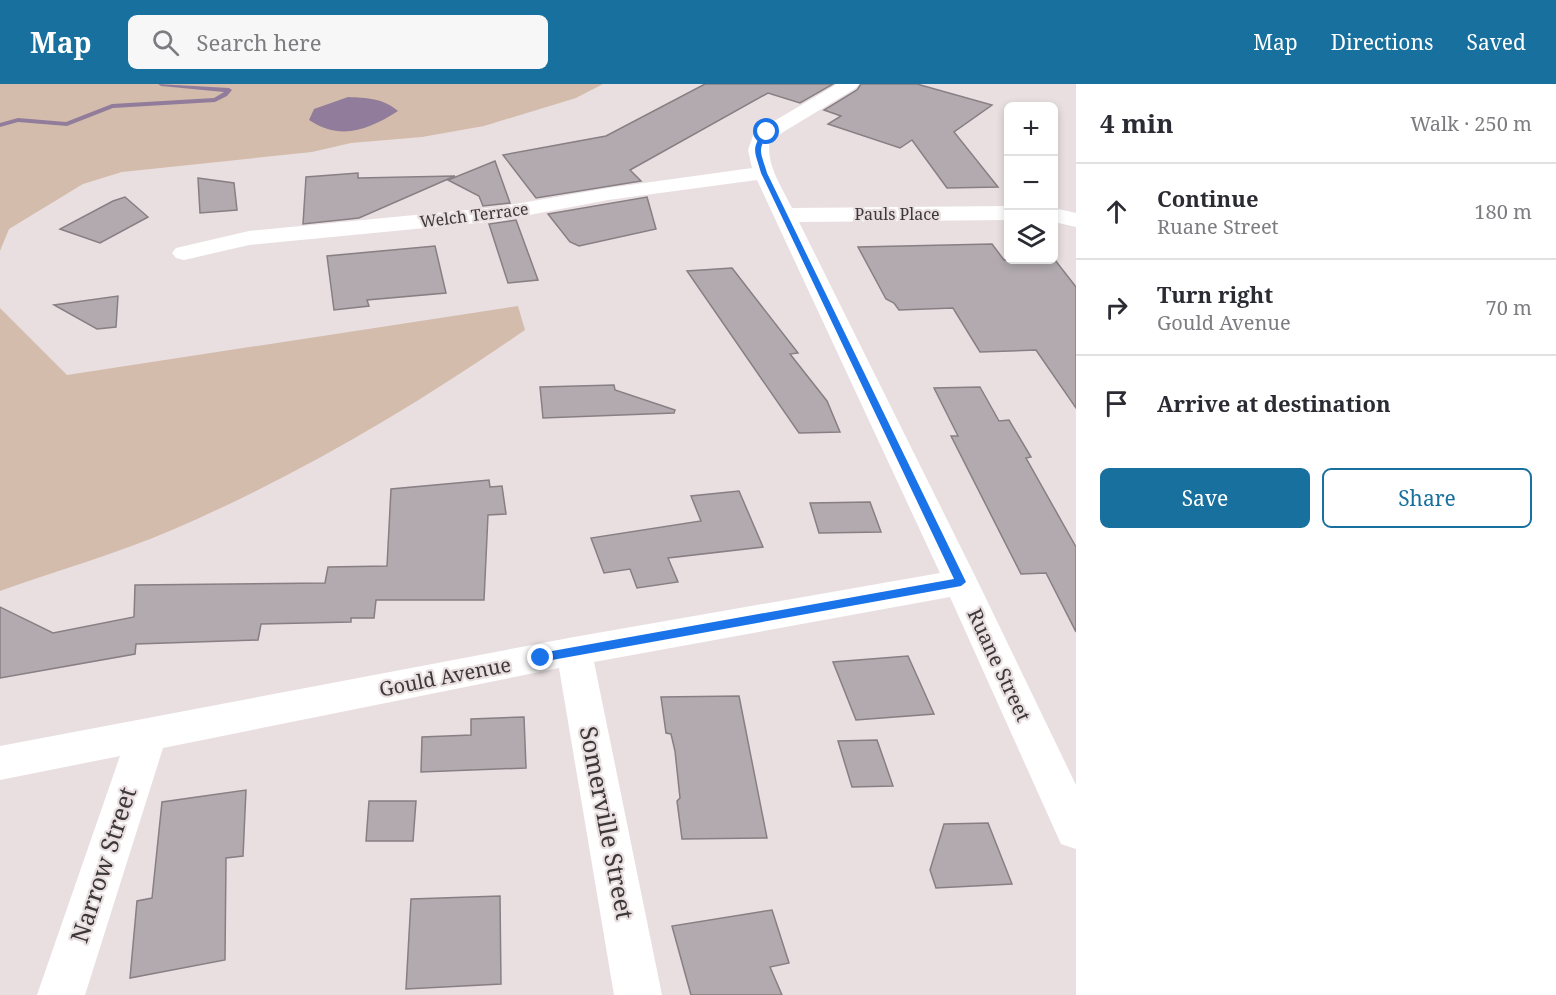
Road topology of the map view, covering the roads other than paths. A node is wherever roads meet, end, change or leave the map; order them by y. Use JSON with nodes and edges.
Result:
{"nodes":[{"id":1,"x":850,"y":84,"type":"edge"},
{"id":2,"x":764,"y":173,"type":"junction"},
{"id":3,"x":1004,"y":213,"type":"edge"},
{"id":4,"x":786,"y":215,"type":"junction"},
{"id":5,"x":1058,"y":216,"type":"edge"},
{"id":6,"x":1076,"y":220,"type":"edge"},
{"id":7,"x":184,"y":253,"type":"dead end"},
{"id":8,"x":961,"y":582,"type":"junction"},
{"id":9,"x":574,"y":651,"type":"junction"},
{"id":10,"x":147,"y":735,"type":"junction"},
{"id":11,"x":0,"y":763,"type":"edge"},
{"id":12,"x":1076,"y":830,"type":"edge"},
{"id":13,"x":61,"y":995,"type":"edge"},
{"id":14,"x":638,"y":995,"type":"edge"}],
"edges":[{"from":1,"to":2,"type":"street","name":"Ruane Street"},
{"from":2,"to":4,"type":"street","name":"Ruane Street"},
{"from":2,"to":7,"type":"street","name":"Welch Terrace"},
{"from":3,"to":4,"type":"street","name":"Pauls Place"},
{"from":4,"to":8,"type":"street","name":"Ruane Street"},
{"from":5,"to":6,"type":"street"},
{"from":8,"to":9,"type":"street","name":"Gould Avenue"},
{"from":8,"to":12,"type":"street","name":"Ruane Street"},
{"from":9,"to":10,"type":"street","name":"Gould Avenue"},
{"from":9,"to":14,"type":"street","name":"Somerville Street"},
{"from":10,"to":11,"type":"street","name":"Gould Avenue"},
{"from":10,"to":13,"type":"street","name":"Narrow Street"}]}
